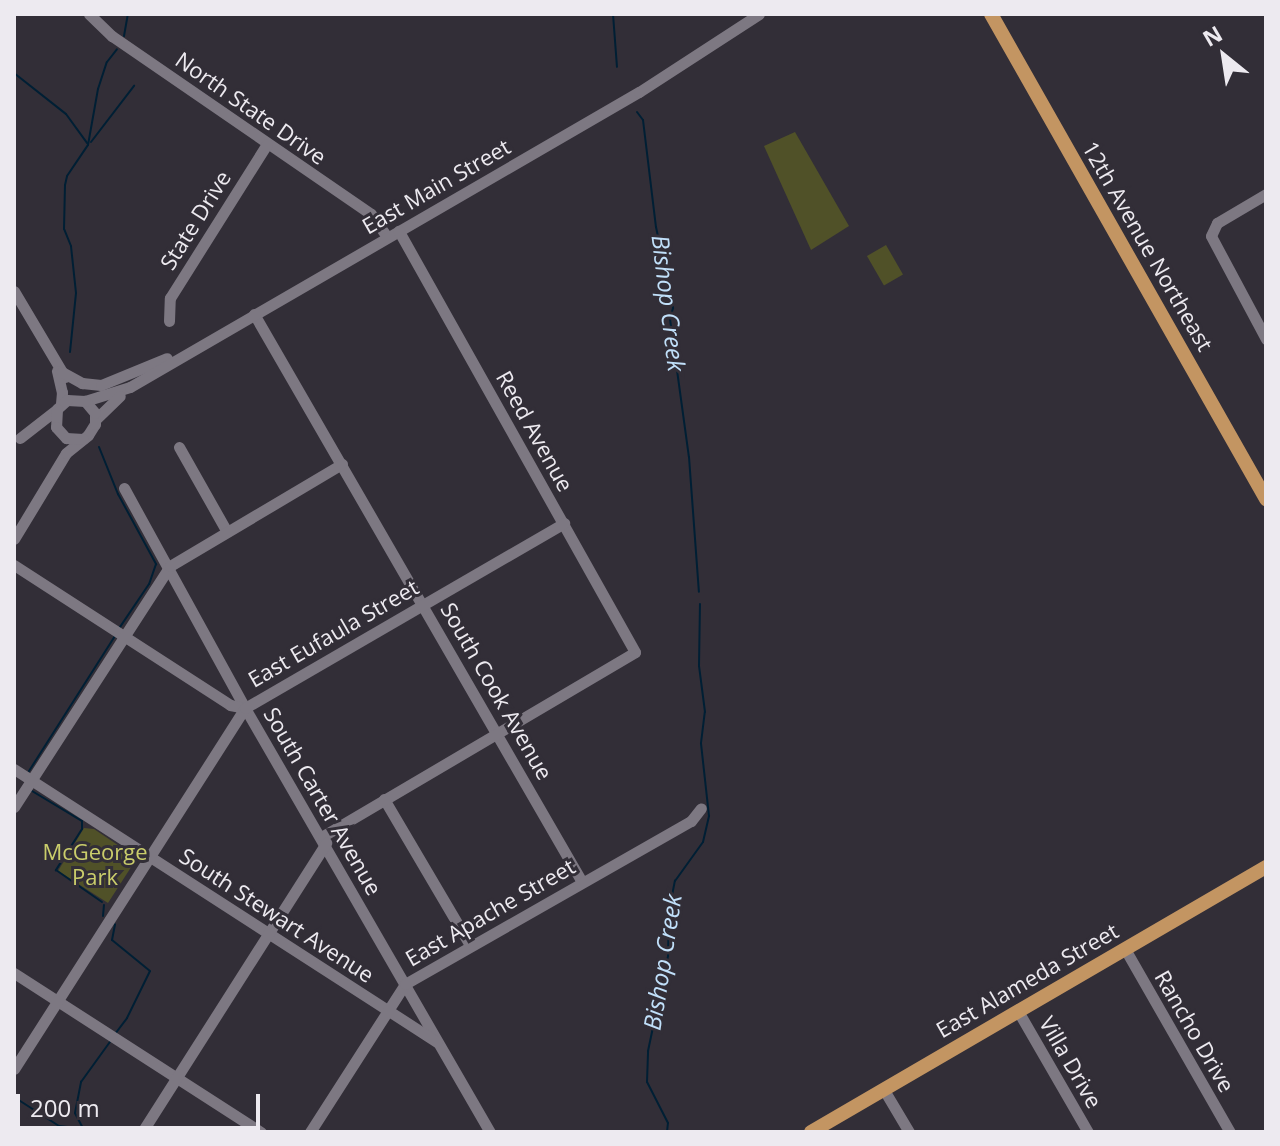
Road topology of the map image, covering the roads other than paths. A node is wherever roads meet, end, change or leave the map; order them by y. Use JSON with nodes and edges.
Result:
{"nodes":[{"id":1,"x":89,"y":14,"type":"edge"},
{"id":2,"x":759,"y":14,"type":"edge"},
{"id":3,"x":991,"y":14,"type":"edge"},
{"id":4,"x":267,"y":144,"type":"junction"},
{"id":5,"x":1266,"y":194,"type":"edge"},
{"id":6,"x":399,"y":231,"type":"junction"},
{"id":7,"x":387,"y":237,"type":"junction"},
{"id":8,"x":14,"y":291,"type":"edge"},
{"id":9,"x":254,"y":314,"type":"junction"},
{"id":10,"x":169,"y":321,"type":"dead end"},
{"id":11,"x":219,"y":335,"type":"junction"},
{"id":12,"x":1266,"y":339,"type":"edge"},
{"id":13,"x":58,"y":368,"type":"junction"},
{"id":14,"x":130,"y":387,"type":"junction"},
{"id":15,"x":84,"y":400,"type":"junction"},
{"id":16,"x":59,"y":407,"type":"junction"},
{"id":17,"x":96,"y":419,"type":"junction"},
{"id":18,"x":58,"y":431,"type":"junction"},
{"id":19,"x":83,"y":439,"type":"junction"},
{"id":20,"x":17,"y":440,"type":"edge"},
{"id":21,"x":179,"y":447,"type":"dead end"},
{"id":22,"x":342,"y":464,"type":"junction"},
{"id":23,"x":54,"y":473,"type":"junction"},
{"id":24,"x":124,"y":488,"type":"dead end"},
{"id":25,"x":1266,"y":499,"type":"edge"},
{"id":26,"x":564,"y":523,"type":"junction"},
{"id":27,"x":226,"y":530,"type":"junction"},
{"id":28,"x":14,"y":539,"type":"edge"},
{"id":29,"x":14,"y":565,"type":"edge"},
{"id":30,"x":170,"y":566,"type":"junction"},
{"id":31,"x":424,"y":603,"type":"junction"},
{"id":32,"x":123,"y":635,"type":"junction"},
{"id":33,"x":245,"y":708,"type":"junction"},
{"id":34,"x":499,"y":733,"type":"junction"},
{"id":35,"x":14,"y":769,"type":"edge"},
{"id":36,"x":32,"y":781,"type":"junction"},
{"id":37,"x":384,"y":799,"type":"junction"},
{"id":38,"x":14,"y":807,"type":"edge"},
{"id":39,"x":701,"y":808,"type":"dead end"},
{"id":40,"x":324,"y":840,"type":"junction"},
{"id":41,"x":149,"y":856,"type":"junction"},
{"id":42,"x":1266,"y":867,"type":"edge"},
{"id":43,"x":582,"y":882,"type":"junction"},
{"id":44,"x":269,"y":933,"type":"junction"},
{"id":45,"x":470,"y":945,"type":"junction"},
{"id":46,"x":1125,"y":949,"type":"junction"},
{"id":47,"x":14,"y":973,"type":"edge"},
{"id":48,"x":405,"y":984,"type":"junction"},
{"id":49,"x":58,"y":1002,"type":"junction"},
{"id":50,"x":387,"y":1010,"type":"junction"},
{"id":51,"x":1018,"y":1011,"type":"junction"},
{"id":52,"x":438,"y":1042,"type":"junction"},
{"id":53,"x":14,"y":1069,"type":"edge"},
{"id":54,"x":177,"y":1078,"type":"junction"},
{"id":55,"x":884,"y":1090,"type":"junction"},
{"id":56,"x":487,"y":1130,"type":"edge"},
{"id":57,"x":142,"y":1132,"type":"edge"},
{"id":58,"x":261,"y":1132,"type":"edge"},
{"id":59,"x":310,"y":1132,"type":"edge"},
{"id":60,"x":811,"y":1132,"type":"edge"},
{"id":61,"x":909,"y":1132,"type":"edge"},
{"id":62,"x":1088,"y":1132,"type":"edge"},
{"id":63,"x":1230,"y":1132,"type":"edge"}],
"edges":[{"from":1,"to":4,"type":"street","name":"North State Drive"},
{"from":2,"to":6,"type":"street","name":"East Main Street"},
{"from":3,"to":25,"type":"main road","name":"12th Avenue Northeast"},
{"from":4,"to":7,"type":"street","name":"North State Drive"},
{"from":4,"to":10,"type":"street","name":"State Drive"},
{"from":5,"to":12,"type":"street"},
{"from":6,"to":7,"type":"street","name":"East Main Street"},
{"from":6,"to":26,"type":"street","name":"Reed Avenue"},
{"from":7,"to":9,"type":"street","name":"East Main Street"},
{"from":8,"to":13,"type":"street"},
{"from":9,"to":11,"type":"street","name":"East Main Street"},
{"from":9,"to":22,"type":"street","name":"South Cook Avenue"},
{"from":11,"to":13,"type":"street"},
{"from":11,"to":14,"type":"street","name":"East Main Street"},
{"from":13,"to":15,"type":"street"},
{"from":13,"to":16,"type":"street"},
{"from":14,"to":15,"type":"street","name":"East Main Street"},
{"from":14,"to":17,"type":"street","name":"East Main Street"},
{"from":15,"to":16,"type":"street"},
{"from":15,"to":17,"type":"street"},
{"from":16,"to":18,"type":"street"},
{"from":16,"to":20,"type":"street"},
{"from":17,"to":19,"type":"street"},
{"from":18,"to":19,"type":"street"},
{"from":18,"to":20,"type":"street"},
{"from":18,"to":23,"type":"street"},
{"from":19,"to":23,"type":"street"},
{"from":21,"to":27,"type":"street"},
{"from":22,"to":27,"type":"street"},
{"from":22,"to":31,"type":"street","name":"South Cook Avenue"},
{"from":23,"to":28,"type":"street"},
{"from":24,"to":30,"type":"street","name":"South Carter Avenue"},
{"from":26,"to":31,"type":"street","name":"East Eufaula Street"},
{"from":26,"to":34,"type":"street","name":"Reed Avenue"},
{"from":27,"to":30,"type":"street"},
{"from":29,"to":32,"type":"street"},
{"from":30,"to":32,"type":"street"},
{"from":30,"to":33,"type":"street","name":"South Carter Avenue"},
{"from":31,"to":33,"type":"street","name":"East Eufaula Street"},
{"from":31,"to":34,"type":"street","name":"South Cook Avenue"},
{"from":32,"to":33,"type":"street"},
{"from":32,"to":36,"type":"street"},
{"from":33,"to":40,"type":"street","name":"South Carter Avenue"},
{"from":33,"to":41,"type":"street","name":"East Eufaula Street"},
{"from":34,"to":37,"type":"street"},
{"from":34,"to":43,"type":"street","name":"South Cook Avenue"},
{"from":35,"to":36,"type":"street","name":"South Stewart Avenue"},
{"from":36,"to":38,"type":"street"},
{"from":36,"to":41,"type":"street","name":"South Stewart Avenue"},
{"from":37,"to":40,"type":"street"},
{"from":37,"to":45,"type":"street"},
{"from":39,"to":43,"type":"street","name":"East Apache Street"},
{"from":40,"to":44,"type":"street"},
{"from":40,"to":48,"type":"street","name":"South Carter Avenue"},
{"from":41,"to":44,"type":"street","name":"South Stewart Avenue"},
{"from":41,"to":49,"type":"street","name":"East Eufaula Street"},
{"from":42,"to":46,"type":"main road","name":"East Alameda Street"},
{"from":43,"to":45,"type":"street","name":"East Apache Street"},
{"from":44,"to":50,"type":"street","name":"South Stewart Avenue"},
{"from":44,"to":54,"type":"street"},
{"from":45,"to":48,"type":"street","name":"East Apache Street"},
{"from":46,"to":51,"type":"main road","name":"East Alameda Street"},
{"from":46,"to":63,"type":"street","name":"Rancho Drive"},
{"from":47,"to":49,"type":"street"},
{"from":48,"to":50,"type":"street","name":"East Apache Street"},
{"from":48,"to":52,"type":"street","name":"South Carter Avenue"},
{"from":49,"to":53,"type":"street","name":"East Eufaula Street"},
{"from":49,"to":54,"type":"street"},
{"from":50,"to":52,"type":"street","name":"South Stewart Avenue"},
{"from":50,"to":59,"type":"street","name":"East Apache Street"},
{"from":51,"to":55,"type":"main road","name":"East Alameda Street"},
{"from":51,"to":62,"type":"street","name":"Villa Drive"},
{"from":52,"to":56,"type":"street","name":"South Carter Avenue"},
{"from":54,"to":57,"type":"street"},
{"from":54,"to":58,"type":"street"},
{"from":55,"to":60,"type":"main road","name":"East Alameda Street"},
{"from":55,"to":61,"type":"street"}]}
